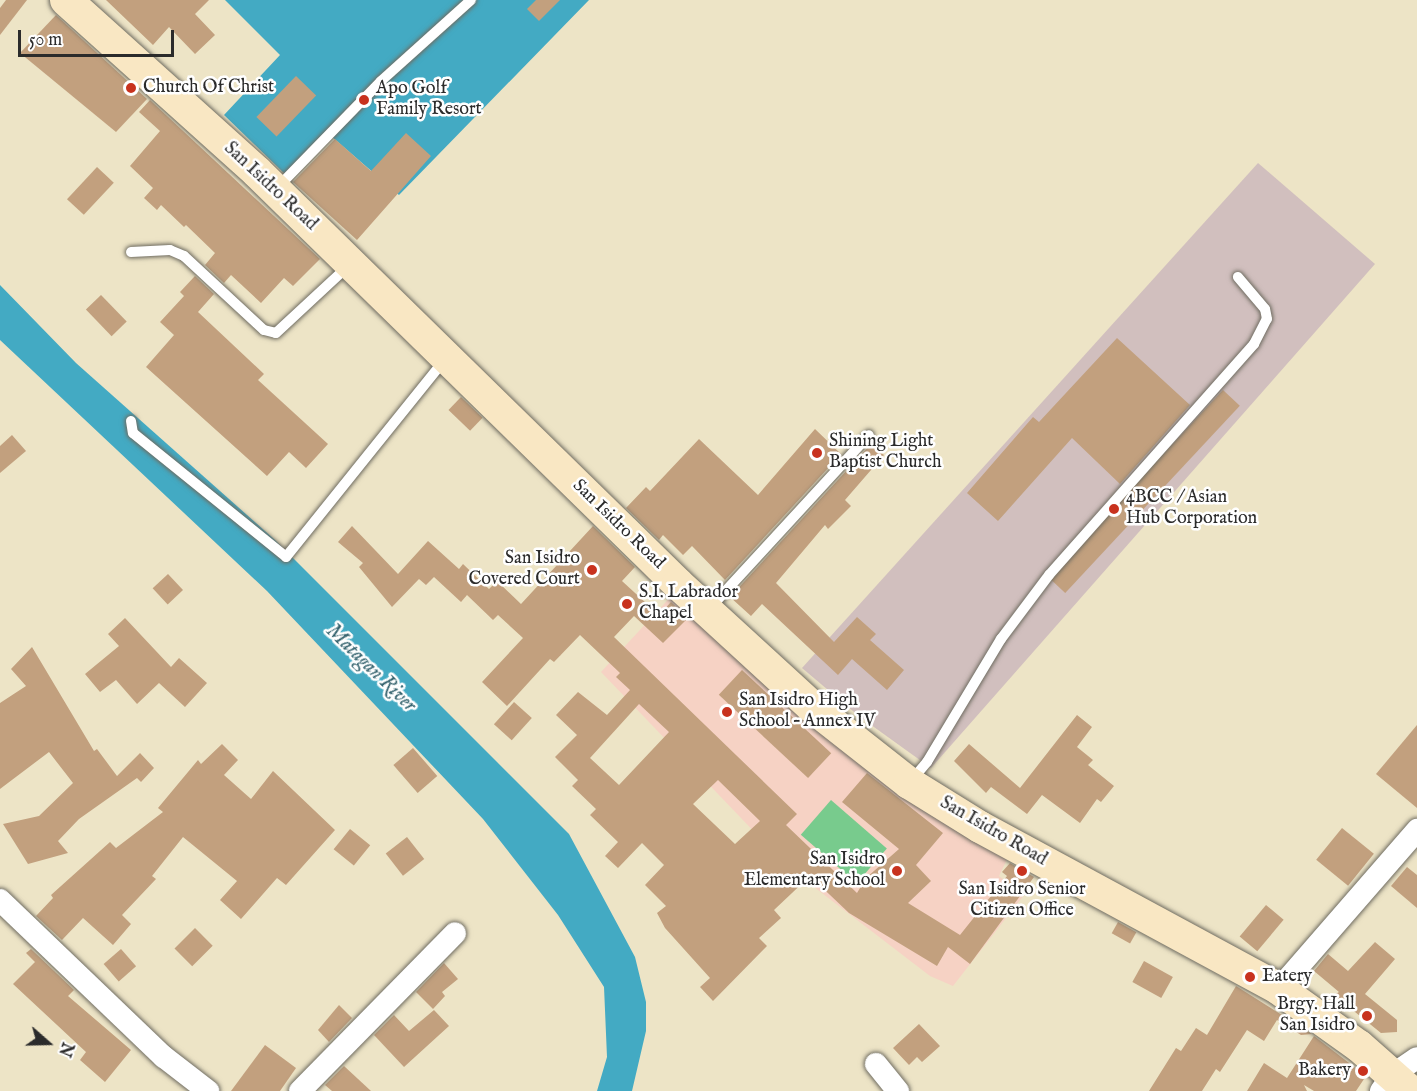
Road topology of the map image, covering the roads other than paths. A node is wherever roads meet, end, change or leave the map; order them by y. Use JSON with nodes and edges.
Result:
{"nodes":[{"id":1,"x":66,"y":0,"type":"edge"},
{"id":2,"x":471,"y":0,"type":"edge"},
{"id":3,"x":276,"y":190,"type":"junction"},
{"id":4,"x":131,"y":252,"type":"dead end"},
{"id":5,"x":350,"y":264,"type":"junction"},
{"id":6,"x":1238,"y":277,"type":"dead end"},
{"id":7,"x":447,"y":357,"type":"junction"},
{"id":8,"x":131,"y":422,"type":"dead end"},
{"id":9,"x":869,"y":435,"type":"dead end"},
{"id":10,"x":707,"y":611,"type":"junction"},
{"id":11,"x":909,"y":783,"type":"junction"},
{"id":12,"x":1417,"y":830,"type":"edge"},
{"id":13,"x":0,"y":900,"type":"edge"},
{"id":14,"x":455,"y":933,"type":"dead end"},
{"id":15,"x":1279,"y":989,"type":"junction"},
{"id":16,"x":876,"y":1064,"type":"dead end"},
{"id":17,"x":1400,"y":1079,"type":"edge"},
{"id":18,"x":208,"y":1091,"type":"edge"},
{"id":19,"x":300,"y":1091,"type":"edge"},
{"id":20,"x":898,"y":1091,"type":"edge"}],
"edges":[{"from":1,"to":3,"type":"street","name":"San Isidro Road"},
{"from":2,"to":3,"type":"lane"},
{"from":3,"to":5,"type":"street","name":"San Isidro Road"},
{"from":4,"to":5,"type":"lane"},
{"from":5,"to":7,"type":"street","name":"San Isidro Road"},
{"from":6,"to":11,"type":"lane"},
{"from":7,"to":8,"type":"lane"},
{"from":7,"to":10,"type":"street","name":"San Isidro Road"},
{"from":9,"to":10,"type":"lane"},
{"from":10,"to":11,"type":"street","name":"San Isidro Road"},
{"from":11,"to":15,"type":"street","name":"San Isidro Road"},
{"from":12,"to":15,"type":"street"},
{"from":13,"to":18,"type":"street"},
{"from":14,"to":19,"type":"street"},
{"from":15,"to":17,"type":"street","name":"San Isidro Road"},
{"from":16,"to":20,"type":"street"}]}
